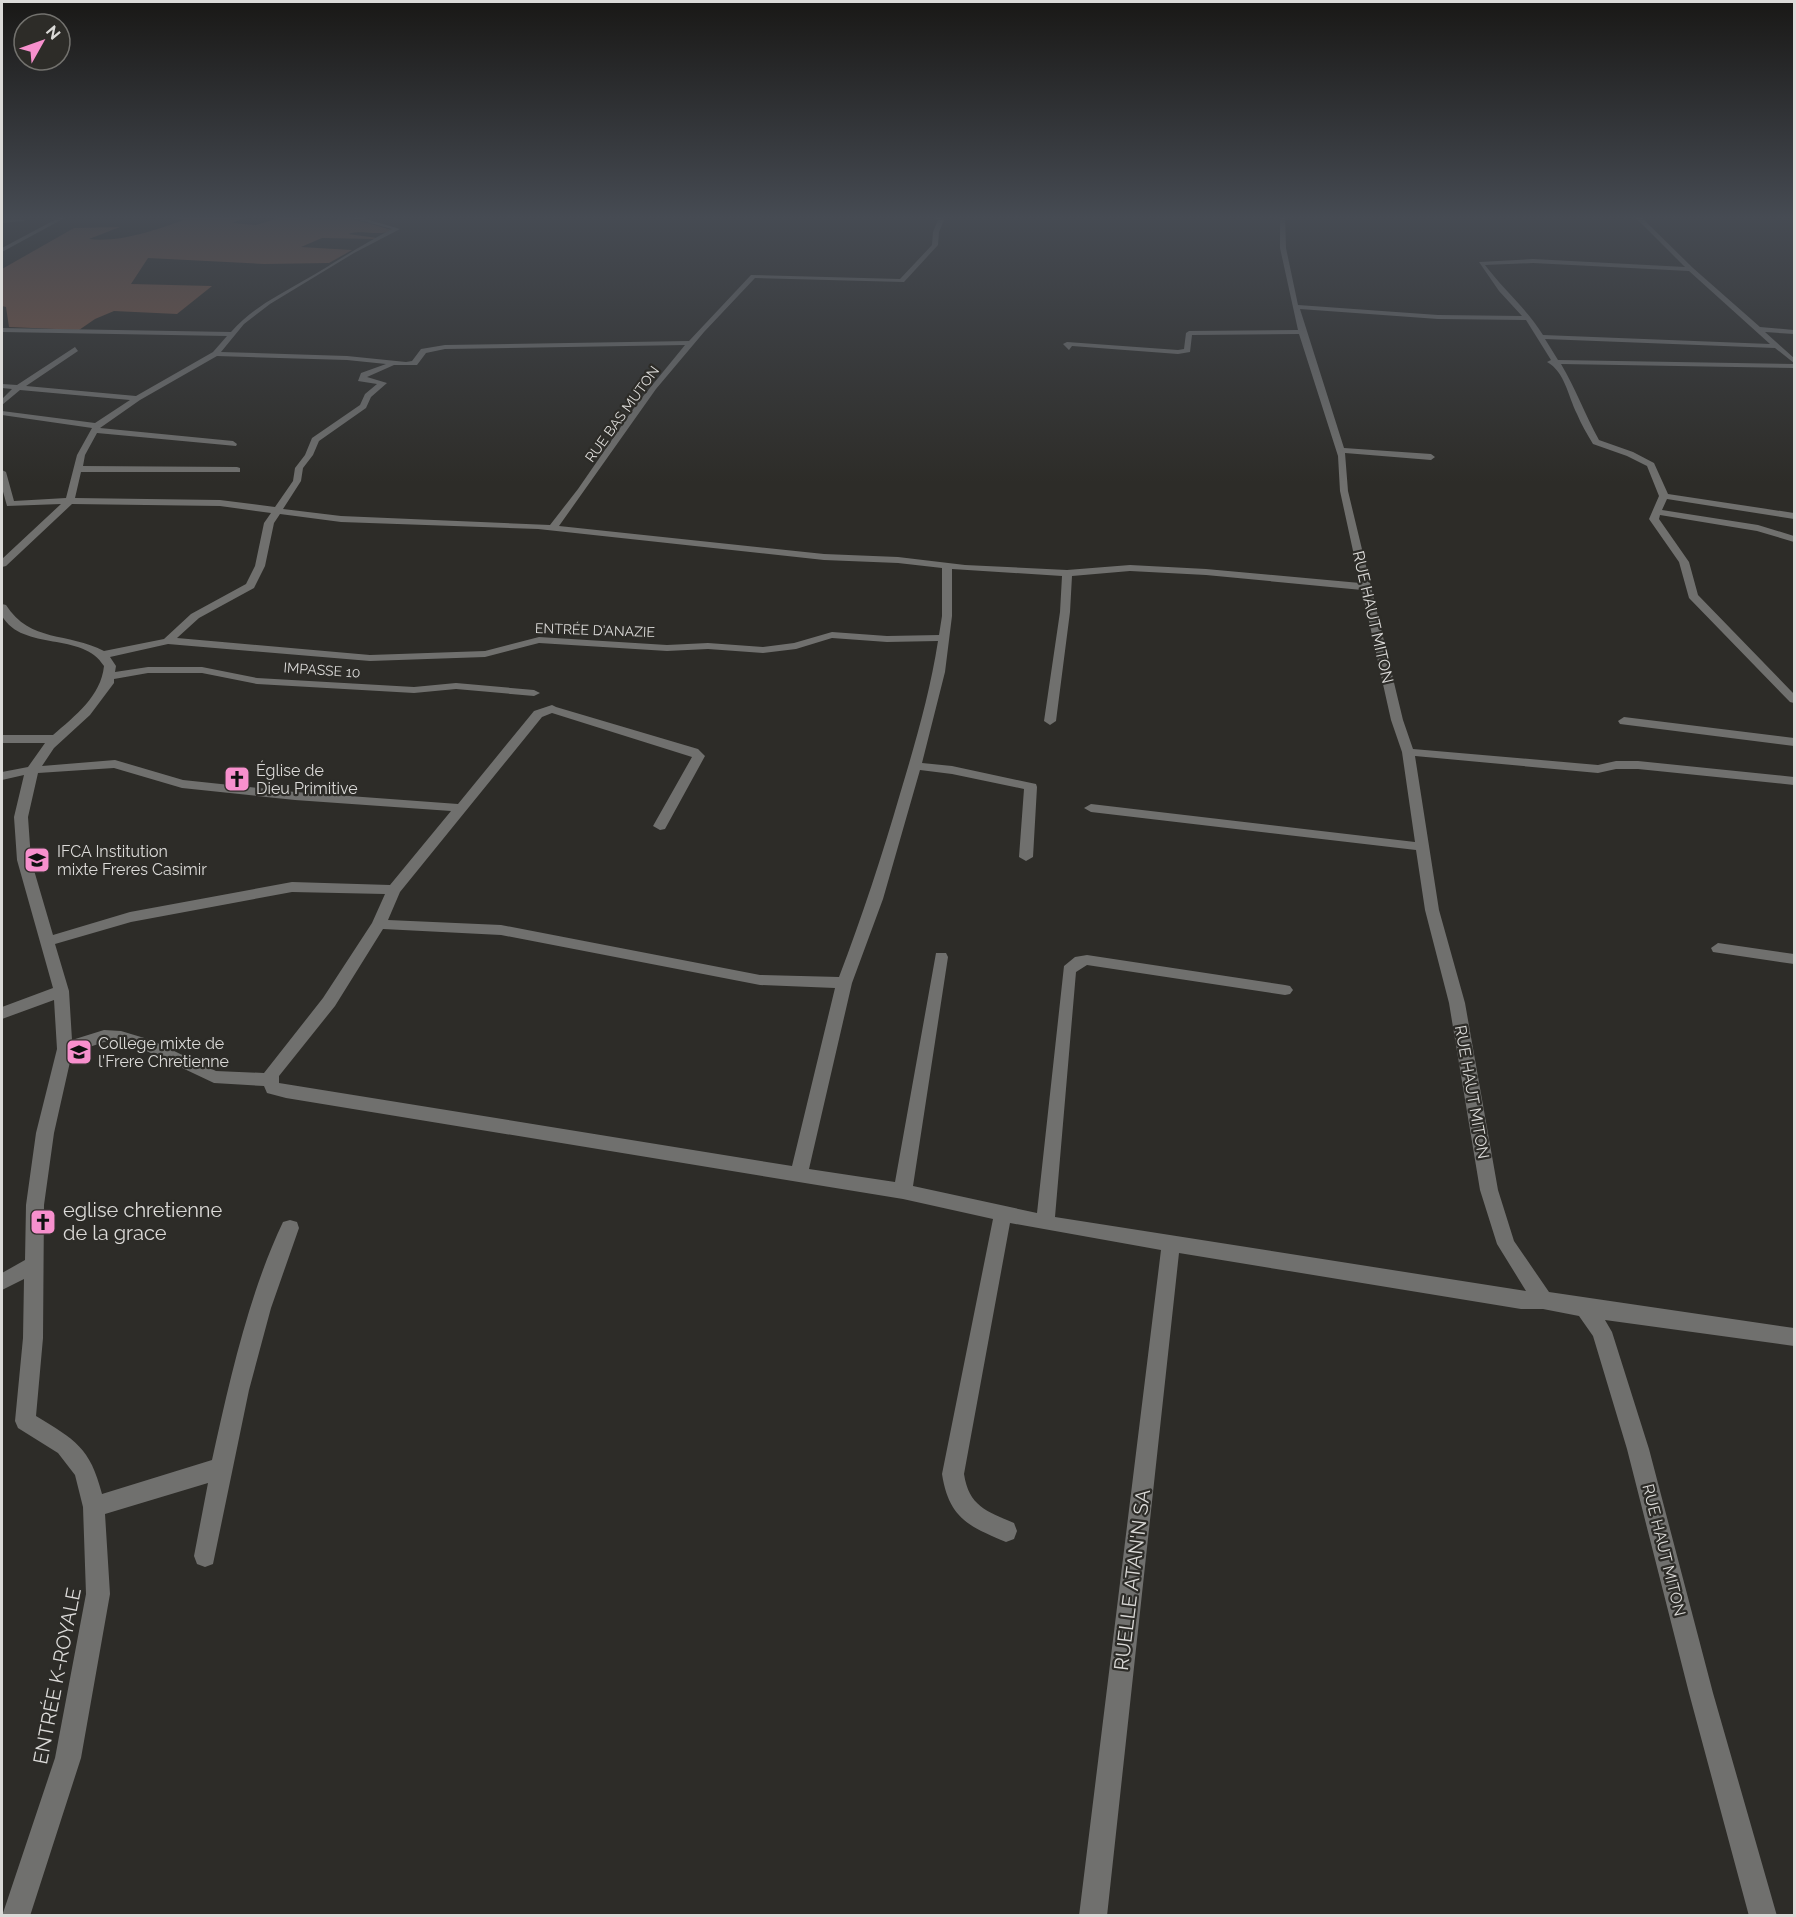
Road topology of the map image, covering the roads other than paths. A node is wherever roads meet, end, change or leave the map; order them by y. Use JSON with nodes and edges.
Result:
{"nodes":[{"id":1,"x":266,"y":304,"type":"edge"},
{"id":2,"x":727,"y":304,"type":"edge"},
{"id":3,"x":1514,"y":304,"type":"edge"},
{"id":4,"x":1732,"y":304,"type":"edge"},
{"id":5,"x":1296,"y":307,"type":"joint"},
{"id":6,"x":1527,"y":318,"type":"junction"},
{"id":7,"x":1760,"y":329,"type":"junction"},
{"id":8,"x":2,"y":330,"type":"edge"},
{"id":9,"x":1302,"y":332,"type":"junction"},
{"id":10,"x":1794,"y":332,"type":"edge"},
{"id":11,"x":231,"y":334,"type":"junction"},
{"id":12,"x":1540,"y":337,"type":"junction"},
{"id":13,"x":692,"y":343,"type":"junction"},
{"id":14,"x":1778,"y":346,"type":"junction"},
{"id":15,"x":1069,"y":348,"type":"dead end"},
{"id":16,"x":75,"y":349,"type":"dead end"},
{"id":17,"x":216,"y":354,"type":"junction"},
{"id":18,"x":1794,"y":361,"type":"edge"},
{"id":19,"x":1553,"y":362,"type":"junction"},
{"id":20,"x":392,"y":364,"type":"junction"},
{"id":21,"x":1794,"y":366,"type":"edge"},
{"id":22,"x":2,"y":386,"type":"edge"},
{"id":23,"x":19,"y":387,"type":"junction"},
{"id":24,"x":137,"y":398,"type":"junction"},
{"id":25,"x":2,"y":403,"type":"edge"},
{"id":26,"x":2,"y":413,"type":"edge"},
{"id":27,"x":96,"y":428,"type":"junction"},
{"id":28,"x":233,"y":444,"type":"dead end"},
{"id":29,"x":1339,"y":450,"type":"junction"},
{"id":30,"x":1431,"y":457,"type":"dead end"},
{"id":31,"x":78,"y":469,"type":"junction"},
{"id":32,"x":237,"y":470,"type":"dead end"},
{"id":33,"x":2,"y":472,"type":"edge"},
{"id":34,"x":1664,"y":496,"type":"junction"},
{"id":35,"x":70,"y":501,"type":"junction"},
{"id":36,"x":280,"y":510,"type":"junction"},
{"id":37,"x":1657,"y":512,"type":"junction"},
{"id":38,"x":1794,"y":516,"type":"edge"},
{"id":39,"x":552,"y":528,"type":"junction"},
{"id":40,"x":1794,"y":539,"type":"edge"},
{"id":41,"x":2,"y":564,"type":"edge"},
{"id":42,"x":947,"y":566,"type":"junction"},
{"id":43,"x":1067,"y":573,"type":"junction"},
{"id":44,"x":1366,"y":587,"type":"junction"},
{"id":45,"x":2,"y":614,"type":"edge"},
{"id":46,"x":944,"y":638,"type":"junction"},
{"id":47,"x":168,"y":641,"type":"junction"},
{"id":48,"x":102,"y":655,"type":"junction"},
{"id":49,"x":109,"y":676,"type":"junction"},
{"id":50,"x":534,"y":693,"type":"dead end"},
{"id":51,"x":1794,"y":700,"type":"edge"},
{"id":52,"x":1050,"y":721,"type":"dead end"},
{"id":53,"x":1624,"y":721,"type":"dead end"},
{"id":54,"x":2,"y":739,"type":"edge"},
{"id":55,"x":57,"y":739,"type":"junction"},
{"id":56,"x":1794,"y":742,"type":"edge"},
{"id":57,"x":1408,"y":752,"type":"junction"},
{"id":58,"x":915,"y":766,"type":"junction"},
{"id":59,"x":32,"y":770,"type":"junction"},
{"id":60,"x":2,"y":776,"type":"edge"},
{"id":61,"x":1794,"y":782,"type":"edge"},
{"id":62,"x":1091,"y":807,"type":"dead end"},
{"id":63,"x":461,"y":808,"type":"junction"},
{"id":64,"x":660,"y":826,"type":"dead end"},
{"id":65,"x":1423,"y":848,"type":"junction"},
{"id":66,"x":1026,"y":857,"type":"dead end"},
{"id":67,"x":394,"y":890,"type":"junction"},
{"id":68,"x":379,"y":924,"type":"junction"},
{"id":69,"x":46,"y":942,"type":"junction"},
{"id":70,"x":1718,"y":948,"type":"dead end"},
{"id":71,"x":941,"y":957,"type":"dead end"},
{"id":72,"x":1794,"y":959,"type":"edge"},
{"id":73,"x":844,"y":983,"type":"junction"},
{"id":74,"x":1285,"y":990,"type":"dead end"},
{"id":75,"x":61,"y":991,"type":"junction"},
{"id":76,"x":2,"y":1013,"type":"edge"},
{"id":77,"x":65,"y":1049,"type":"junction"},
{"id":78,"x":269,"y":1080,"type":"junction"},
{"id":79,"x":799,"y":1174,"type":"junction"},
{"id":80,"x":903,"y":1191,"type":"junction"},
{"id":81,"x":1003,"y":1213,"type":"junction"},
{"id":82,"x":1045,"y":1223,"type":"junction"},
{"id":83,"x":290,"y":1228,"type":"dead end"},
{"id":84,"x":1171,"y":1244,"type":"junction"},
{"id":85,"x":33,"y":1265,"type":"junction"},
{"id":86,"x":2,"y":1282,"type":"edge"},
{"id":87,"x":1543,"y":1300,"type":"junction"},
{"id":88,"x":1585,"y":1308,"type":"junction"},
{"id":89,"x":1794,"y":1337,"type":"edge"},
{"id":90,"x":220,"y":1468,"type":"junction"},
{"id":91,"x":94,"y":1506,"type":"junction"},
{"id":92,"x":1006,"y":1532,"type":"dead end"},
{"id":93,"x":205,"y":1556,"type":"dead end"},
{"id":94,"x":16,"y":1916,"type":"edge"},
{"id":95,"x":1093,"y":1916,"type":"edge"},
{"id":96,"x":1763,"y":1916,"type":"edge"}],
"edges":[{"from":1,"to":11,"type":"street"},
{"from":2,"to":13,"type":"street","name":"RUE BAS MUTON"},
{"from":3,"to":6,"type":"street"},
{"from":4,"to":7,"type":"street"},
{"from":5,"to":6,"type":"street"},
{"from":5,"to":9,"type":"street","name":"RUE HAUT MITON"},
{"from":6,"to":12,"type":"street"},
{"from":7,"to":10,"type":"street"},
{"from":7,"to":14,"type":"street"},
{"from":8,"to":11,"type":"street"},
{"from":9,"to":15,"type":"street"},
{"from":9,"to":29,"type":"street","name":"RUE HAUT MITON"},
{"from":11,"to":17,"type":"street"},
{"from":12,"to":14,"type":"street"},
{"from":12,"to":19,"type":"street"},
{"from":13,"to":20,"type":"street"},
{"from":13,"to":39,"type":"street","name":"RUE BAS MUTON"},
{"from":14,"to":18,"type":"street"},
{"from":16,"to":23,"type":"street"},
{"from":17,"to":20,"type":"street"},
{"from":17,"to":24,"type":"street"},
{"from":19,"to":21,"type":"street"},
{"from":19,"to":34,"type":"street"},
{"from":20,"to":36,"type":"street"},
{"from":22,"to":23,"type":"street"},
{"from":23,"to":24,"type":"street"},
{"from":23,"to":25,"type":"street"},
{"from":24,"to":27,"type":"street"},
{"from":26,"to":27,"type":"street"},
{"from":27,"to":28,"type":"street"},
{"from":27,"to":31,"type":"street"},
{"from":29,"to":30,"type":"street"},
{"from":29,"to":44,"type":"street","name":"RUE HAUT MITON"},
{"from":31,"to":32,"type":"street"},
{"from":31,"to":35,"type":"street"},
{"from":33,"to":35,"type":"street"},
{"from":34,"to":37,"type":"street"},
{"from":34,"to":38,"type":"street"},
{"from":35,"to":36,"type":"street"},
{"from":35,"to":41,"type":"street"},
{"from":36,"to":39,"type":"street"},
{"from":36,"to":47,"type":"street"},
{"from":37,"to":40,"type":"street"},
{"from":37,"to":51,"type":"street"},
{"from":39,"to":42,"type":"street"},
{"from":42,"to":43,"type":"street"},
{"from":42,"to":46,"type":"street"},
{"from":43,"to":44,"type":"street"},
{"from":43,"to":52,"type":"street"},
{"from":44,"to":57,"type":"street","name":"RUE HAUT MITON"},
{"from":45,"to":48,"type":"street"},
{"from":46,"to":47,"type":"street","name":"ENTRÉE D'ANAZIE"},
{"from":46,"to":58,"type":"street"},
{"from":47,"to":48,"type":"street","name":"ENTRÉE D'ANAZIE"},
{"from":48,"to":49,"type":"street"},
{"from":49,"to":50,"type":"street","name":"IMPASSE 10"},
{"from":49,"to":55,"type":"street","name":"ENTRÉE K-ROYALE"},
{"from":53,"to":56,"type":"street"},
{"from":54,"to":55,"type":"street"},
{"from":55,"to":59,"type":"street","name":"ENTRÉE K-ROYALE"},
{"from":57,"to":61,"type":"street"},
{"from":57,"to":65,"type":"street","name":"RUE HAUT MITON"},
{"from":58,"to":66,"type":"street"},
{"from":58,"to":73,"type":"street"},
{"from":59,"to":60,"type":"street"},
{"from":59,"to":63,"type":"street"},
{"from":59,"to":69,"type":"street","name":"ENTRÉE K-ROYALE"},
{"from":62,"to":65,"type":"street"},
{"from":63,"to":64,"type":"street"},
{"from":63,"to":67,"type":"street"},
{"from":65,"to":87,"type":"street","name":"RUE HAUT MITON"},
{"from":67,"to":68,"type":"street"},
{"from":67,"to":69,"type":"street"},
{"from":68,"to":73,"type":"street"},
{"from":68,"to":78,"type":"street"},
{"from":69,"to":75,"type":"street","name":"ENTRÉE K-ROYALE"},
{"from":70,"to":72,"type":"street"},
{"from":71,"to":80,"type":"street"},
{"from":73,"to":79,"type":"street"},
{"from":74,"to":82,"type":"street"},
{"from":75,"to":76,"type":"street"},
{"from":75,"to":77,"type":"street","name":"ENTRÉE K-ROYALE"},
{"from":77,"to":78,"type":"street"},
{"from":77,"to":85,"type":"street","name":"ENTRÉE K-ROYALE"},
{"from":78,"to":79,"type":"street"},
{"from":79,"to":80,"type":"street"},
{"from":80,"to":81,"type":"street"},
{"from":81,"to":82,"type":"street"},
{"from":81,"to":92,"type":"street"},
{"from":82,"to":84,"type":"street"},
{"from":83,"to":90,"type":"street"},
{"from":84,"to":87,"type":"street"},
{"from":84,"to":95,"type":"street","name":"RUELLE ATAN'N SA"},
{"from":85,"to":86,"type":"street"},
{"from":85,"to":91,"type":"street","name":"ENTRÉE K-ROYALE"},
{"from":87,"to":88,"type":"street"},
{"from":88,"to":89,"type":"street"},
{"from":88,"to":96,"type":"street","name":"RUE HAUT MITON"},
{"from":90,"to":91,"type":"street"},
{"from":90,"to":93,"type":"street"},
{"from":91,"to":94,"type":"street","name":"ENTRÉE K-ROYALE"}]}
